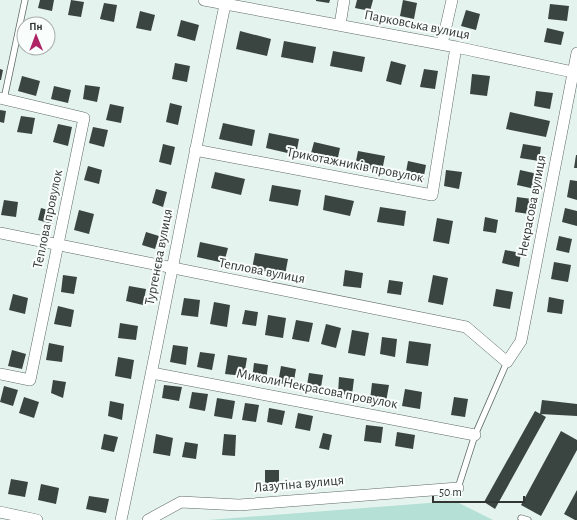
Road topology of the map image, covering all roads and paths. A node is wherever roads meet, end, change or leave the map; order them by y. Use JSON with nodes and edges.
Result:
{"nodes":[{"id":1,"x":25,"y":0,"type":"edge"},
{"id":2,"x":204,"y":0,"type":"edge"},
{"id":3,"x":344,"y":0,"type":"edge"},
{"id":4,"x":452,"y":0,"type":"edge"},
{"id":5,"x":225,"y":2,"type":"edge"},
{"id":6,"x":340,"y":25,"type":"junction"},
{"id":7,"x":442,"y":44,"type":"junction"},
{"id":8,"x":456,"y":47,"type":"junction"},
{"id":9,"x":577,"y":53,"type":"edge"},
{"id":10,"x":575,"y":72,"type":"edge"},
{"id":11,"x":2,"y":98,"type":"edge"},
{"id":12,"x":195,"y":150,"type":"junction"},
{"id":13,"x":0,"y":233,"type":"edge"},
{"id":14,"x":58,"y":245,"type":"junction"},
{"id":15,"x":171,"y":268,"type":"junction"},
{"id":16,"x":507,"y":362,"type":"junction"},
{"id":17,"x":152,"y":373,"type":"junction"},
{"id":18,"x":0,"y":374,"type":"edge"},
{"id":19,"x":475,"y":435,"type":"junction"},
{"id":20,"x":458,"y":488,"type":"joint"},
{"id":21,"x":0,"y":512,"type":"edge"},
{"id":22,"x":521,"y":518,"type":"dead end"},
{"id":23,"x":37,"y":520,"type":"edge"},
{"id":24,"x":121,"y":520,"type":"edge"},
{"id":25,"x":148,"y":520,"type":"edge"},
{"id":26,"x":528,"y":520,"type":"edge"}],
"edges":[{"from":1,"to":11,"type":"lane"},
{"from":2,"to":5,"type":"street","name":"Парковська вулиця"},
{"from":3,"to":6,"type":"street"},
{"from":4,"to":7,"type":"street"},
{"from":5,"to":6,"type":"street","name":"Парковська вулиця"},
{"from":5,"to":12,"type":"street","name":"Тургенєва вулиця"},
{"from":6,"to":7,"type":"street","name":"Парковська вулиця"},
{"from":7,"to":8,"type":"street","name":"Парковська вулиця"},
{"from":8,"to":10,"type":"street","name":"Парковська вулиця"},
{"from":8,"to":12,"type":"street","name":"Трикотажників провулок"},
{"from":9,"to":10,"type":"street","name":"Некрасова вулиця"},
{"from":10,"to":16,"type":"street","name":"Некрасова вулиця"},
{"from":11,"to":14,"type":"street","name":"Теплова провулок"},
{"from":12,"to":15,"type":"street","name":"Тургенєва вулиця"},
{"from":13,"to":14,"type":"street","name":"Теплова вулиця"},
{"from":14,"to":15,"type":"street","name":"Теплова вулиця"},
{"from":14,"to":18,"type":"street","name":"Теплова провулок"},
{"from":15,"to":16,"type":"street","name":"Теплова вулиця"},
{"from":15,"to":17,"type":"street","name":"Тургенєва вулиця"},
{"from":16,"to":19,"type":"lane"},
{"from":17,"to":19,"type":"street","name":"Миколи Некрасова провулок"},
{"from":17,"to":24,"type":"street","name":"Тургенєва вулиця"},
{"from":19,"to":20,"type":"lane"},
{"from":20,"to":25,"type":"street","name":"Лазутіна вулиця"},
{"from":21,"to":23,"type":"street"},
{"from":22,"to":26,"type":"lane"}]}
